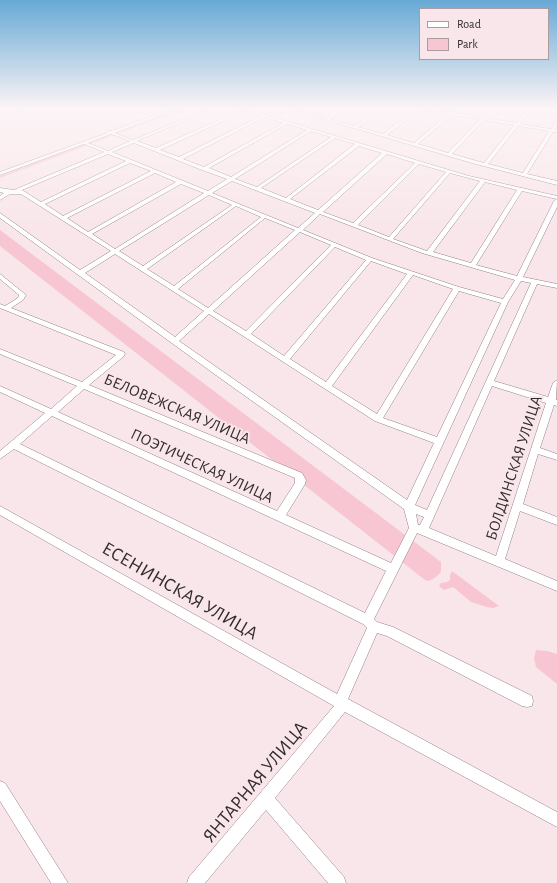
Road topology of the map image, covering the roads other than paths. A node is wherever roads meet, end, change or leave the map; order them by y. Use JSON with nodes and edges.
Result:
{"nodes":[{"id":1,"x":67,"y":148,"type":"edge"},
{"id":2,"x":99,"y":148,"type":"edge"},
{"id":3,"x":117,"y":148,"type":"edge"},
{"id":4,"x":152,"y":148,"type":"edge"},
{"id":5,"x":160,"y":148,"type":"edge"},
{"id":6,"x":200,"y":148,"type":"edge"},
{"id":7,"x":241,"y":148,"type":"edge"},
{"id":8,"x":280,"y":148,"type":"edge"},
{"id":9,"x":317,"y":148,"type":"edge"},
{"id":10,"x":353,"y":148,"type":"edge"},
{"id":11,"x":373,"y":148,"type":"edge"},
{"id":12,"x":430,"y":148,"type":"edge"},
{"id":13,"x":455,"y":148,"type":"edge"},
{"id":14,"x":499,"y":148,"type":"edge"},
{"id":15,"x":542,"y":148,"type":"edge"},
{"id":16,"x":156,"y":150,"type":"junction"},
{"id":17,"x":108,"y":152,"type":"junction"},
{"id":18,"x":386,"y":152,"type":"junction"},
{"id":19,"x":449,"y":154,"type":"junction"},
{"id":20,"x":179,"y":159,"type":"junction"},
{"id":21,"x":130,"y":161,"type":"junction"},
{"id":22,"x":418,"y":162,"type":"junction"},
{"id":23,"x":486,"y":165,"type":"junction"},
{"id":24,"x":204,"y":169,"type":"junction"},
{"id":25,"x":155,"y":171,"type":"junction"},
{"id":26,"x":449,"y":171,"type":"junction"},
{"id":27,"x":0,"y":174,"type":"edge"},
{"id":28,"x":524,"y":175,"type":"junction"},
{"id":29,"x":230,"y":179,"type":"junction"},
{"id":30,"x":483,"y":181,"type":"junction"},
{"id":31,"x":180,"y":182,"type":"junction"},
{"id":32,"x":557,"y":183,"type":"edge"},
{"id":33,"x":257,"y":189,"type":"junction"},
{"id":34,"x":520,"y":190,"type":"junction"},
{"id":35,"x":7,"y":191,"type":"edge"},
{"id":36,"x":208,"y":193,"type":"junction"},
{"id":37,"x":0,"y":198,"type":"edge"},
{"id":38,"x":557,"y":199,"type":"edge"},
{"id":39,"x":286,"y":200,"type":"junction"},
{"id":40,"x":41,"y":204,"type":"junction"},
{"id":41,"x":236,"y":204,"type":"junction"},
{"id":42,"x":319,"y":212,"type":"junction"},
{"id":43,"x":0,"y":215,"type":"edge"},
{"id":44,"x":265,"y":216,"type":"junction"},
{"id":45,"x":63,"y":218,"type":"junction"},
{"id":46,"x":354,"y":226,"type":"junction"},
{"id":47,"x":299,"y":230,"type":"junction"},
{"id":48,"x":88,"y":234,"type":"junction"},
{"id":49,"x":390,"y":240,"type":"junction"},
{"id":50,"x":334,"y":245,"type":"junction"},
{"id":51,"x":115,"y":251,"type":"junction"},
{"id":52,"x":429,"y":253,"type":"junction"},
{"id":53,"x":370,"y":259,"type":"junction"},
{"id":54,"x":472,"y":266,"type":"junction"},
{"id":55,"x":143,"y":269,"type":"junction"},
{"id":56,"x":80,"y":273,"type":"junction"},
{"id":57,"x":411,"y":273,"type":"junction"},
{"id":58,"x":0,"y":276,"type":"edge"},
{"id":59,"x":519,"y":278,"type":"junction"},
{"id":60,"x":534,"y":281,"type":"junction"},
{"id":61,"x":557,"y":286,"type":"edge"},
{"id":62,"x":457,"y":288,"type":"junction"},
{"id":63,"x":174,"y":289,"type":"junction"},
{"id":64,"x":505,"y":302,"type":"junction"},
{"id":65,"x":3,"y":307,"type":"edge"},
{"id":66,"x":209,"y":311,"type":"junction"},
{"id":67,"x":246,"y":335,"type":"junction"},
{"id":68,"x":175,"y":341,"type":"junction"},
{"id":69,"x":0,"y":351,"type":"edge"},
{"id":70,"x":285,"y":360,"type":"junction"},
{"id":71,"x":489,"y":382,"type":"junction"},
{"id":72,"x":557,"y":383,"type":"edge"},
{"id":73,"x":83,"y":386,"type":"junction"},
{"id":74,"x":327,"y":386,"type":"junction"},
{"id":75,"x":0,"y":389,"type":"edge"},
{"id":76,"x":554,"y":402,"type":"edge"},
{"id":77,"x":51,"y":413,"type":"junction"},
{"id":78,"x":378,"y":419,"type":"junction"},
{"id":79,"x":439,"y":441,"type":"junction"},
{"id":80,"x":12,"y":445,"type":"junction"},
{"id":81,"x":536,"y":450,"type":"junction"},
{"id":82,"x":0,"y":456,"type":"edge"},
{"id":83,"x":557,"y":457,"type":"edge"},
{"id":84,"x":517,"y":506,"type":"junction"},
{"id":85,"x":409,"y":507,"type":"junction"},
{"id":86,"x":0,"y":510,"type":"edge"},
{"id":87,"x":429,"y":515,"type":"junction"},
{"id":88,"x":279,"y":517,"type":"junction"},
{"id":89,"x":557,"y":521,"type":"edge"},
{"id":90,"x":418,"y":529,"type":"junction"},
{"id":91,"x":499,"y":562,"type":"junction"},
{"id":92,"x":393,"y":569,"type":"junction"},
{"id":93,"x":557,"y":586,"type":"edge"},
{"id":94,"x":370,"y":624,"type":"junction"},
{"id":95,"x":527,"y":701,"type":"dead end"},
{"id":96,"x":341,"y":703,"type":"junction"},
{"id":97,"x":0,"y":788,"type":"edge"},
{"id":98,"x":266,"y":800,"type":"junction"},
{"id":99,"x":557,"y":820,"type":"edge"},
{"id":100,"x":60,"y":883,"type":"edge"},
{"id":101,"x":195,"y":883,"type":"edge"},
{"id":102,"x":338,"y":883,"type":"edge"}],
"edges":[{"from":1,"to":27,"type":"street"},
{"from":2,"to":17,"type":"street"},
{"from":3,"to":17,"type":"street"},
{"from":4,"to":16,"type":"street"},
{"from":5,"to":16,"type":"street"},
{"from":6,"to":20,"type":"street"},
{"from":7,"to":24,"type":"street"},
{"from":8,"to":29,"type":"street"},
{"from":9,"to":33,"type":"street"},
{"from":10,"to":39,"type":"street"},
{"from":11,"to":18,"type":"street"},
{"from":12,"to":19,"type":"street"},
{"from":13,"to":19,"type":"street"},
{"from":14,"to":23,"type":"street"},
{"from":15,"to":28,"type":"street"},
{"from":16,"to":20,"type":"street"},
{"from":17,"to":21,"type":"street"},
{"from":17,"to":35,"type":"street"},
{"from":18,"to":22,"type":"street"},
{"from":18,"to":42,"type":"street"},
{"from":19,"to":23,"type":"street"},
{"from":20,"to":24,"type":"street"},
{"from":21,"to":25,"type":"street"},
{"from":21,"to":40,"type":"street"},
{"from":22,"to":26,"type":"street"},
{"from":22,"to":46,"type":"street"},
{"from":23,"to":28,"type":"street"},
{"from":24,"to":29,"type":"street"},
{"from":25,"to":31,"type":"street"},
{"from":25,"to":45,"type":"street"},
{"from":26,"to":30,"type":"street"},
{"from":26,"to":49,"type":"street"},
{"from":28,"to":32,"type":"street"},
{"from":29,"to":33,"type":"street"},
{"from":29,"to":36,"type":"street"},
{"from":30,"to":34,"type":"street"},
{"from":30,"to":52,"type":"street"},
{"from":31,"to":36,"type":"street"},
{"from":31,"to":48,"type":"street"},
{"from":33,"to":39,"type":"street"},
{"from":34,"to":38,"type":"street"},
{"from":34,"to":54,"type":"street"},
{"from":35,"to":37,"type":"street"},
{"from":35,"to":40,"type":"street"},
{"from":36,"to":41,"type":"street"},
{"from":36,"to":51,"type":"street"},
{"from":38,"to":59,"type":"street"},
{"from":39,"to":42,"type":"street"},
{"from":40,"to":45,"type":"street"},
{"from":41,"to":44,"type":"street"},
{"from":41,"to":55,"type":"street"},
{"from":42,"to":46,"type":"street"},
{"from":42,"to":47,"type":"street"},
{"from":43,"to":56,"type":"street"},
{"from":44,"to":47,"type":"street"},
{"from":44,"to":63,"type":"street"},
{"from":45,"to":48,"type":"street"},
{"from":46,"to":49,"type":"street"},
{"from":47,"to":50,"type":"street"},
{"from":47,"to":66,"type":"street"},
{"from":48,"to":51,"type":"street"},
{"from":49,"to":52,"type":"street"},
{"from":50,"to":53,"type":"street"},
{"from":50,"to":67,"type":"street"},
{"from":51,"to":55,"type":"street"},
{"from":51,"to":56,"type":"street"},
{"from":52,"to":54,"type":"street"},
{"from":53,"to":57,"type":"street"},
{"from":53,"to":70,"type":"street"},
{"from":54,"to":59,"type":"street"},
{"from":55,"to":63,"type":"street"},
{"from":56,"to":68,"type":"street"},
{"from":57,"to":62,"type":"street"},
{"from":57,"to":74,"type":"street"},
{"from":58,"to":65,"type":"street"},
{"from":59,"to":60,"type":"street"},
{"from":59,"to":64,"type":"street"},
{"from":60,"to":61,"type":"street"},
{"from":60,"to":71,"type":"street","name":"ЯНТАРНАЯ УЛИЦА"},
{"from":62,"to":64,"type":"street"},
{"from":62,"to":78,"type":"street"},
{"from":63,"to":66,"type":"street"},
{"from":64,"to":79,"type":"street"},
{"from":65,"to":73,"type":"street"},
{"from":66,"to":67,"type":"street"},
{"from":66,"to":68,"type":"street"},
{"from":67,"to":70,"type":"street"},
{"from":68,"to":85,"type":"street"},
{"from":69,"to":73,"type":"street","name":"БЕЛОВЕЖСКАЯ УЛИЦА"},
{"from":70,"to":74,"type":"street"},
{"from":71,"to":76,"type":"street"},
{"from":71,"to":87,"type":"street","name":"ЯНТАРНАЯ УЛИЦА"},
{"from":72,"to":76,"type":"street","name":"БОЛДИНСКАЯ УЛИЦА"},
{"from":73,"to":77,"type":"street"},
{"from":73,"to":88,"type":"street","name":"БЕЛОВЕЖСКАЯ УЛИЦА"},
{"from":74,"to":78,"type":"street"},
{"from":75,"to":77,"type":"street","name":"ПОЭТИЧЕСКАЯ УЛИЦА"},
{"from":76,"to":81,"type":"street","name":"БОЛДИНСКАЯ УЛИЦА"},
{"from":77,"to":80,"type":"street"},
{"from":77,"to":88,"type":"street","name":"ПОЭТИЧЕСКАЯ УЛИЦА"},
{"from":78,"to":79,"type":"street"},
{"from":79,"to":85,"type":"street"},
{"from":80,"to":82,"type":"street"},
{"from":80,"to":94,"type":"street"},
{"from":81,"to":83,"type":"street"},
{"from":81,"to":84,"type":"street","name":"БОЛДИНСКАЯ УЛИЦА"},
{"from":84,"to":89,"type":"street"},
{"from":84,"to":91,"type":"street","name":"БОЛДИНСКАЯ УЛИЦА"},
{"from":85,"to":87,"type":"street"},
{"from":85,"to":90,"type":"street"},
{"from":86,"to":96,"type":"street","name":"ЕСЕНИНСКАЯ УЛИЦА"},
{"from":87,"to":90,"type":"street","name":"ЯНТАРНАЯ УЛИЦА"},
{"from":88,"to":92,"type":"street","name":"ПОЭТИЧЕСКАЯ УЛИЦА"},
{"from":90,"to":91,"type":"street"},
{"from":90,"to":92,"type":"street","name":"ЯНТАРНАЯ УЛИЦА"},
{"from":91,"to":93,"type":"street"},
{"from":92,"to":94,"type":"street","name":"ЯНТАРНАЯ УЛИЦА"},
{"from":94,"to":95,"type":"street"},
{"from":94,"to":96,"type":"street","name":"ЯНТАРНАЯ УЛИЦА"},
{"from":96,"to":98,"type":"street","name":"ЯНТАРНАЯ УЛИЦА"},
{"from":96,"to":99,"type":"street","name":"ЕСЕНИНСКАЯ УЛИЦА"},
{"from":97,"to":100,"type":"street"},
{"from":98,"to":101,"type":"street","name":"ЯНТАРНАЯ УЛИЦА"},
{"from":98,"to":102,"type":"street"}]}
